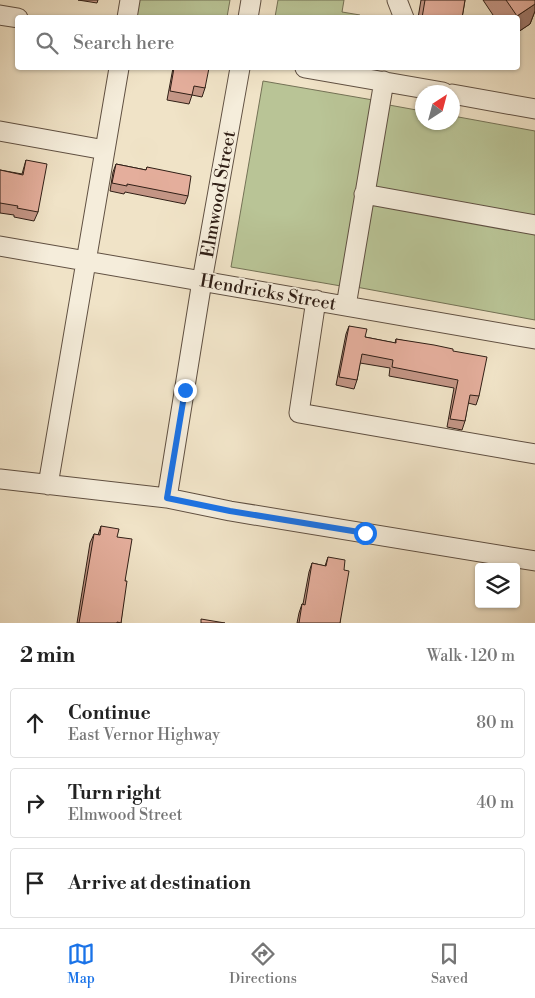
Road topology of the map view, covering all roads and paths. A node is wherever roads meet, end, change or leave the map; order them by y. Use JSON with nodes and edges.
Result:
{"nodes":[{"id":1,"x":130,"y":0,"type":"edge"},
{"id":2,"x":251,"y":0,"type":"edge"},
{"id":3,"x":398,"y":0,"type":"edge"},
{"id":4,"x":0,"y":15,"type":"edge"},
{"id":5,"x":128,"y":15,"type":"edge"},
{"id":6,"x":248,"y":15,"type":"edge"},
{"id":7,"x":403,"y":15,"type":"edge"},
{"id":8,"x":15,"y":18,"type":"edge"},
{"id":9,"x":119,"y":70,"type":"edge"},
{"id":10,"x":240,"y":70,"type":"edge"},
{"id":11,"x":323,"y":70,"type":"edge"},
{"id":12,"x":394,"y":78,"type":"edge"},
{"id":13,"x":419,"y":85,"type":"edge"},
{"id":14,"x":460,"y":95,"type":"edge"},
{"id":15,"x":535,"y":109,"type":"edge"},
{"id":16,"x":0,"y":131,"type":"edge"},
{"id":17,"x":105,"y":150,"type":"junction"},
{"id":18,"x":364,"y":194,"type":"junction"},
{"id":19,"x":535,"y":225,"type":"edge"},
{"id":20,"x":0,"y":246,"type":"edge"},
{"id":21,"x":86,"y":261,"type":"junction"},
{"id":22,"x":202,"y":281,"type":"junction"},
{"id":23,"x":316,"y":300,"type":"junction"},
{"id":24,"x":346,"y":306,"type":"junction"},
{"id":25,"x":535,"y":339,"type":"edge"},
{"id":26,"x":535,"y":454,"type":"edge"},
{"id":27,"x":0,"y":479,"type":"edge"},
{"id":28,"x":48,"y":485,"type":"junction"},
{"id":29,"x":167,"y":498,"type":"junction"},
{"id":30,"x":535,"y":561,"type":"edge"}],
"edges":[{"from":1,"to":5,"type":"street"},
{"from":2,"to":6,"type":"street"},
{"from":3,"to":7,"type":"street"},
{"from":4,"to":8,"type":"street"},
{"from":9,"to":17,"type":"street"},
{"from":10,"to":22,"type":"street","name":"Elmwood Street"},
{"from":11,"to":12,"type":"street"},
{"from":12,"to":13,"type":"street"},
{"from":12,"to":18,"type":"street"},
{"from":14,"to":15,"type":"street"},
{"from":16,"to":17,"type":"street"},
{"from":17,"to":21,"type":"street"},
{"from":18,"to":19,"type":"street"},
{"from":18,"to":24,"type":"street"},
{"from":20,"to":21,"type":"street","name":"Hendricks Street"},
{"from":21,"to":22,"type":"street","name":"Hendricks Street"},
{"from":21,"to":28,"type":"street"},
{"from":22,"to":23,"type":"street","name":"Hendricks Street"},
{"from":22,"to":29,"type":"street","name":"Elmwood Street"},
{"from":23,"to":24,"type":"street","name":"Hendricks Street"},
{"from":23,"to":26,"type":"street"},
{"from":24,"to":25,"type":"street","name":"Hendricks Street"},
{"from":27,"to":28,"type":"street"},
{"from":28,"to":29,"type":"street"},
{"from":29,"to":30,"type":"street"}]}
